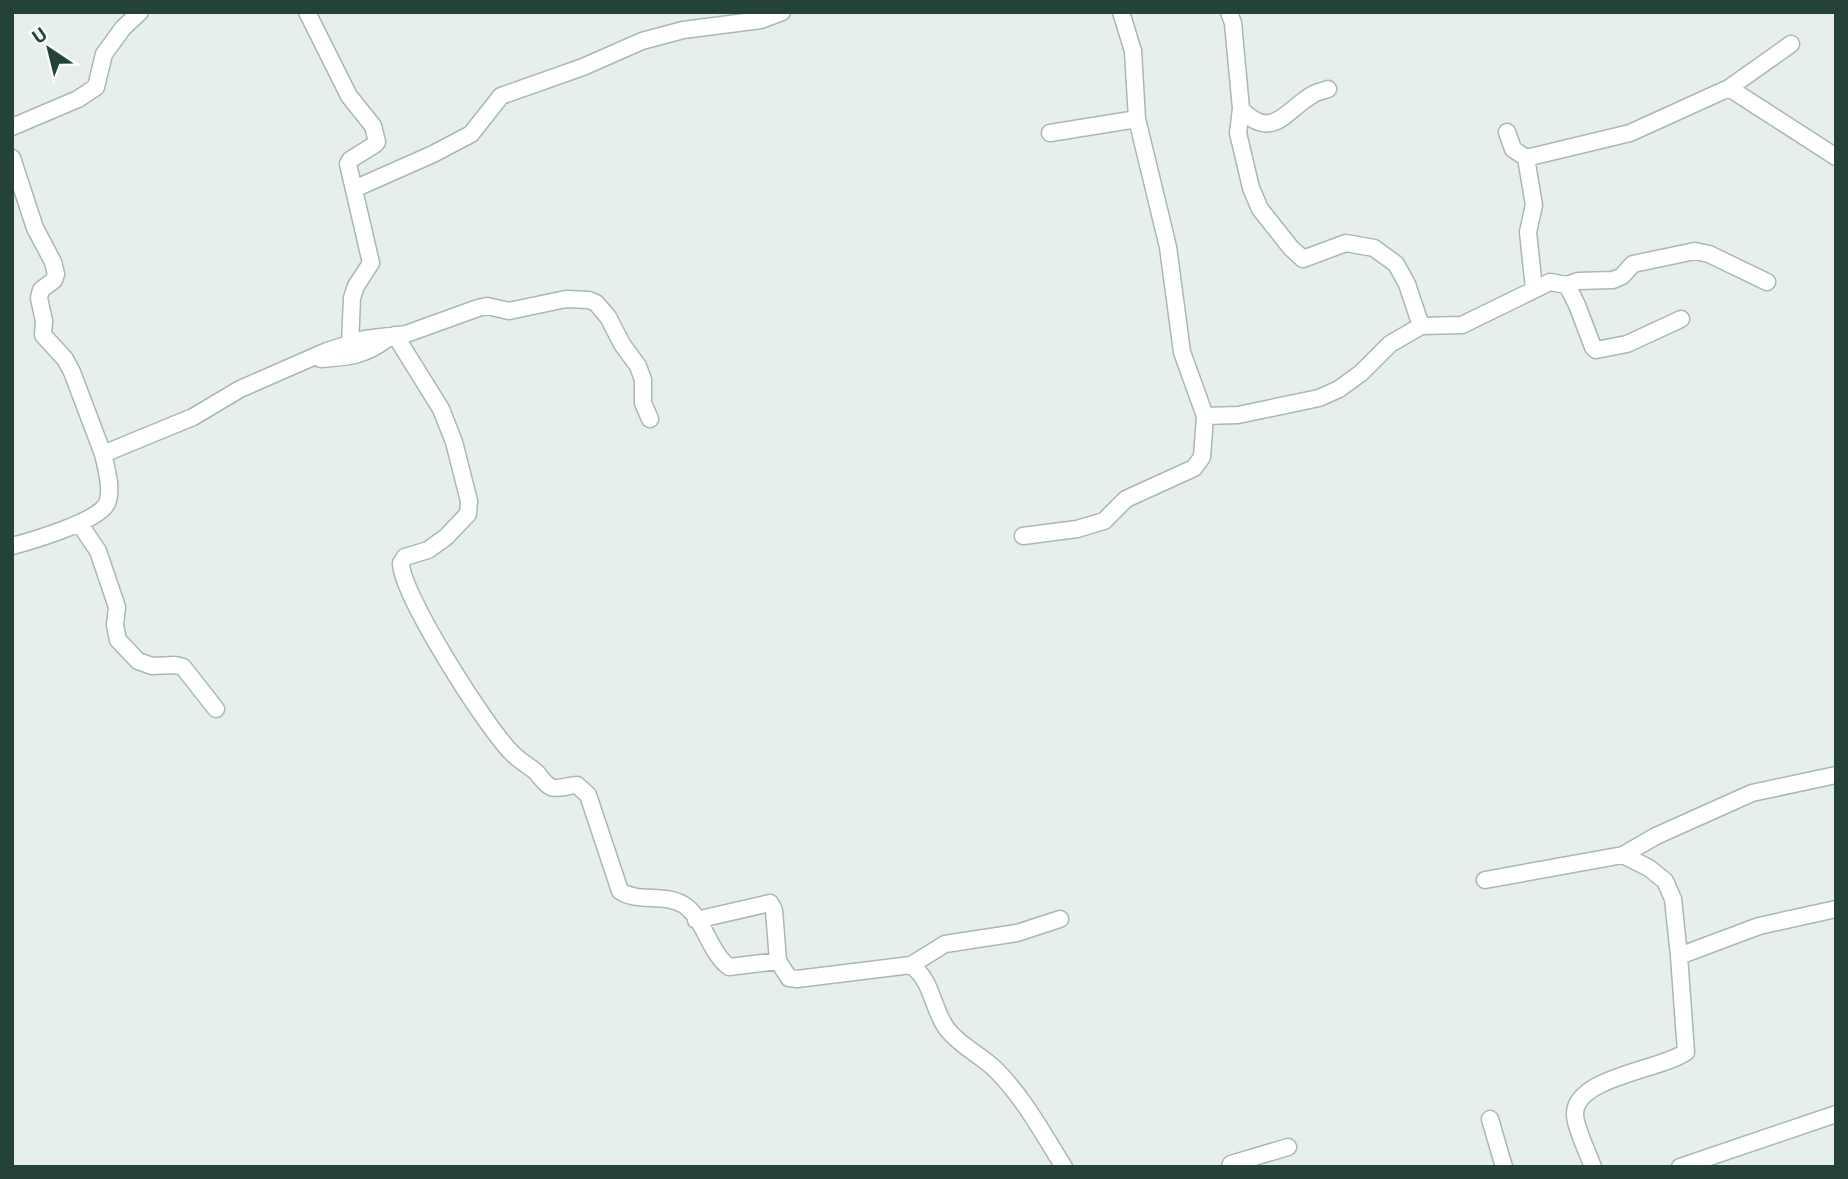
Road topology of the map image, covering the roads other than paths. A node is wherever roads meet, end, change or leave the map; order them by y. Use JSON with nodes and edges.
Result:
{"nodes":[{"id":1,"x":140,"y":12,"type":"edge"},
{"id":2,"x":307,"y":12,"type":"edge"},
{"id":3,"x":782,"y":12,"type":"edge"},
{"id":4,"x":1121,"y":12,"type":"edge"},
{"id":5,"x":1229,"y":12,"type":"edge"},
{"id":6,"x":1791,"y":44,"type":"dead end"},
{"id":7,"x":1729,"y":88,"type":"junction"},
{"id":8,"x":1328,"y":89,"type":"dead end"},
{"id":9,"x":1241,"y":109,"type":"junction"},
{"id":10,"x":1137,"y":119,"type":"junction"},
{"id":11,"x":12,"y":127,"type":"edge"},
{"id":12,"x":1507,"y":132,"type":"dead end"},
{"id":13,"x":1050,"y":133,"type":"dead end"},
{"id":14,"x":1836,"y":157,"type":"edge"},
{"id":15,"x":12,"y":158,"type":"edge"},
{"id":16,"x":1527,"y":158,"type":"junction"},
{"id":17,"x":354,"y":189,"type":"junction"},
{"id":18,"x":1767,"y":282,"type":"dead end"},
{"id":19,"x":1567,"y":285,"type":"junction"},
{"id":20,"x":1534,"y":289,"type":"junction"},
{"id":21,"x":1681,"y":318,"type":"dead end"},
{"id":22,"x":1421,"y":326,"type":"junction"},
{"id":23,"x":393,"y":335,"type":"junction"},
{"id":24,"x":350,"y":344,"type":"junction"},
{"id":25,"x":305,"y":360,"type":"junction"},
{"id":26,"x":1205,"y":416,"type":"junction"},
{"id":27,"x":650,"y":419,"type":"dead end"},
{"id":28,"x":103,"y":454,"type":"junction"},
{"id":29,"x":79,"y":523,"type":"junction"},
{"id":30,"x":1023,"y":536,"type":"dead end"},
{"id":31,"x":12,"y":545,"type":"edge"},
{"id":32,"x":216,"y":709,"type":"dead end"},
{"id":33,"x":1836,"y":775,"type":"edge"},
{"id":34,"x":1623,"y":855,"type":"junction"},
{"id":35,"x":1485,"y":880,"type":"dead end"},
{"id":36,"x":1836,"y":909,"type":"edge"},
{"id":37,"x":1060,"y":919,"type":"dead end"},
{"id":38,"x":696,"y":920,"type":"junction"},
{"id":39,"x":1679,"y":956,"type":"junction"},
{"id":40,"x":778,"y":961,"type":"junction"},
{"id":41,"x":911,"y":965,"type":"junction"},
{"id":42,"x":1836,"y":1114,"type":"edge"},
{"id":43,"x":1490,"y":1119,"type":"dead end"},
{"id":44,"x":1288,"y":1147,"type":"dead end"},
{"id":45,"x":1064,"y":1167,"type":"edge"},
{"id":46,"x":1230,"y":1167,"type":"edge"},
{"id":47,"x":1504,"y":1167,"type":"edge"},
{"id":48,"x":1593,"y":1167,"type":"edge"},
{"id":49,"x":1680,"y":1167,"type":"edge"}],
"edges":[{"from":1,"to":11,"type":"street"},
{"from":2,"to":17,"type":"street"},
{"from":3,"to":17,"type":"street"},
{"from":4,"to":10,"type":"street"},
{"from":5,"to":9,"type":"street"},
{"from":6,"to":7,"type":"street"},
{"from":7,"to":14,"type":"street"},
{"from":7,"to":16,"type":"street"},
{"from":8,"to":9,"type":"street"},
{"from":9,"to":22,"type":"street"},
{"from":10,"to":13,"type":"street"},
{"from":10,"to":26,"type":"street"},
{"from":12,"to":16,"type":"street"},
{"from":15,"to":28,"type":"street"},
{"from":16,"to":20,"type":"street"},
{"from":17,"to":24,"type":"street"},
{"from":18,"to":19,"type":"street"},
{"from":19,"to":20,"type":"street"},
{"from":19,"to":21,"type":"street"},
{"from":20,"to":22,"type":"street"},
{"from":22,"to":26,"type":"street"},
{"from":23,"to":24,"type":"street"},
{"from":23,"to":25,"type":"street"},
{"from":23,"to":27,"type":"street"},
{"from":23,"to":38,"type":"street"},
{"from":24,"to":25,"type":"street"},
{"from":25,"to":28,"type":"street"},
{"from":26,"to":30,"type":"street"},
{"from":28,"to":29,"type":"street"},
{"from":29,"to":31,"type":"street"},
{"from":29,"to":32,"type":"street"},
{"from":33,"to":34,"type":"street"},
{"from":34,"to":35,"type":"street"},
{"from":34,"to":39,"type":"street"},
{"from":36,"to":39,"type":"street"},
{"from":37,"to":41,"type":"street"},
{"from":38,"to":40,"type":"street"},
{"from":38,"to":40,"type":"street"},
{"from":39,"to":48,"type":"street"},
{"from":40,"to":41,"type":"street"},
{"from":41,"to":45,"type":"street"},
{"from":42,"to":49,"type":"street"},
{"from":43,"to":47,"type":"street"},
{"from":44,"to":46,"type":"street"}]}
